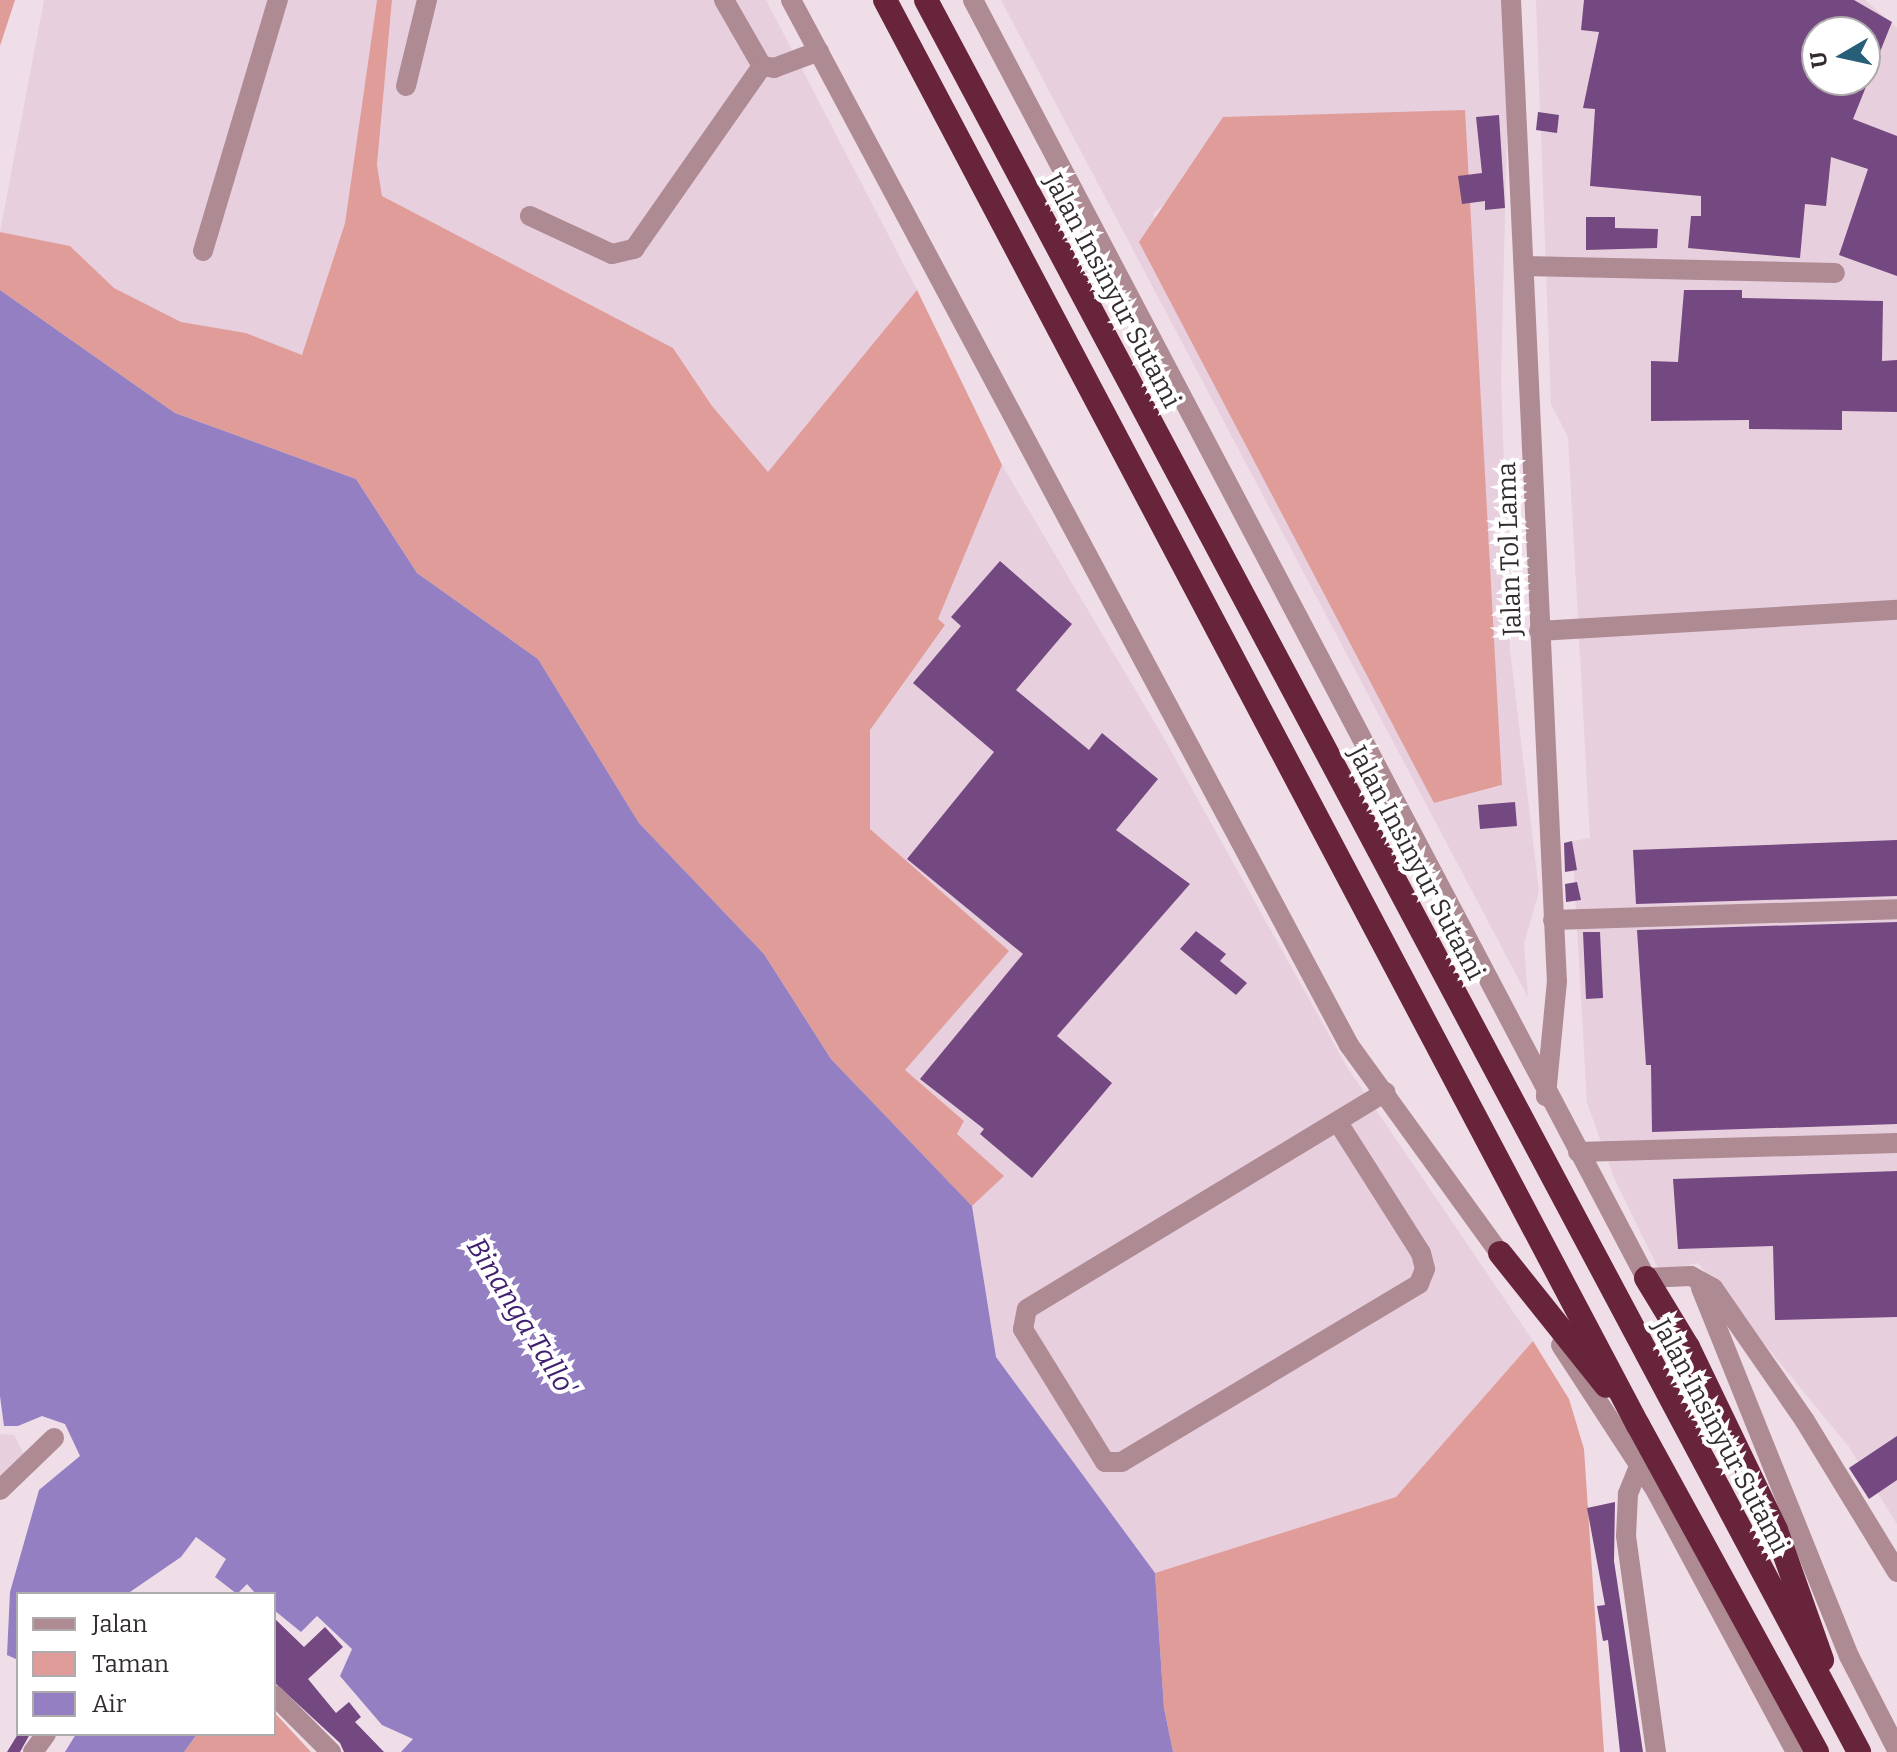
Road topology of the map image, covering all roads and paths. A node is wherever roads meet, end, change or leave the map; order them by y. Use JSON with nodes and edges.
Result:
{"nodes":[{"id":1,"x":278,"y":0,"type":"edge"},
{"id":2,"x":427,"y":0,"type":"edge"},
{"id":3,"x":724,"y":0,"type":"edge"},
{"id":4,"x":791,"y":0,"type":"edge"},
{"id":5,"x":885,"y":0,"type":"edge"},
{"id":6,"x":926,"y":0,"type":"edge"},
{"id":7,"x":973,"y":0,"type":"edge"},
{"id":8,"x":1511,"y":0,"type":"edge"},
{"id":9,"x":819,"y":51,"type":"junction"},
{"id":10,"x":762,"y":66,"type":"junction"},
{"id":11,"x":406,"y":86,"type":"dead end"},
{"id":12,"x":530,"y":216,"type":"dead end"},
{"id":13,"x":203,"y":251,"type":"dead end"},
{"id":14,"x":1524,"y":266,"type":"junction"},
{"id":15,"x":1835,"y":273,"type":"dead end"},
{"id":16,"x":1897,"y":610,"type":"edge"},
{"id":17,"x":1539,"y":631,"type":"junction"},
{"id":18,"x":1897,"y":909,"type":"edge"},
{"id":19,"x":1553,"y":920,"type":"junction"},
{"id":20,"x":1385,"y":1092,"type":"junction"},
{"id":21,"x":1546,"y":1096,"type":"junction"},
{"id":22,"x":1339,"y":1124,"type":"junction"},
{"id":23,"x":1897,"y":1143,"type":"edge"},
{"id":24,"x":1578,"y":1152,"type":"junction"},
{"id":25,"x":1500,"y":1253,"type":"junction"},
{"id":26,"x":1691,"y":1276,"type":"junction"},
{"id":27,"x":1646,"y":1278,"type":"junction"},
{"id":28,"x":1638,"y":1425,"type":"junction"},
{"id":29,"x":54,"y":1438,"type":"dead end"},
{"id":30,"x":1645,"y":1457,"type":"junction"},
{"id":31,"x":0,"y":1490,"type":"edge"},
{"id":32,"x":1896,"y":1569,"type":"edge"},
{"id":33,"x":276,"y":1697,"type":"edge"},
{"id":34,"x":1854,"y":1742,"type":"edge"},
{"id":35,"x":1897,"y":1750,"type":"edge"},
{"id":36,"x":331,"y":1752,"type":"edge"},
{"id":37,"x":1656,"y":1752,"type":"edge"},
{"id":38,"x":1796,"y":1752,"type":"edge"},
{"id":39,"x":1817,"y":1752,"type":"edge"}],
"edges":[{"from":1,"to":13,"type":"street"},
{"from":2,"to":11,"type":"street"},
{"from":3,"to":10,"type":"street"},
{"from":4,"to":9,"type":"street"},
{"from":5,"to":28,"type":"highway"},
{"from":6,"to":34,"type":"highway","name":"Jalan Insinyur Sutami"},
{"from":7,"to":21,"type":"street"},
{"from":8,"to":14,"type":"street","name":"Jalan Tol Lama"},
{"from":9,"to":10,"type":"street"},
{"from":9,"to":20,"type":"street"},
{"from":10,"to":12,"type":"street"},
{"from":14,"to":15,"type":"street"},
{"from":14,"to":17,"type":"street","name":"Jalan Tol Lama"},
{"from":16,"to":17,"type":"street"},
{"from":17,"to":19,"type":"street","name":"Jalan Tol Lama"},
{"from":18,"to":19,"type":"street"},
{"from":19,"to":21,"type":"street","name":"Jalan Tol Lama"},
{"from":20,"to":22,"type":"street"},
{"from":20,"to":25,"type":"street"},
{"from":21,"to":24,"type":"street"},
{"from":22,"to":22,"type":"street"},
{"from":23,"to":24,"type":"street"},
{"from":24,"to":27,"type":"street"},
{"from":25,"to":28,"type":"highway"},
{"from":25,"to":30,"type":"street"},
{"from":26,"to":27,"type":"street"},
{"from":26,"to":32,"type":"street"},
{"from":26,"to":35,"type":"street"},
{"from":27,"to":34,"type":"highway"},
{"from":28,"to":30,"type":"highway"},
{"from":29,"to":31,"type":"street"},
{"from":30,"to":37,"type":"street"},
{"from":30,"to":38,"type":"street"},
{"from":30,"to":39,"type":"highway"},
{"from":33,"to":36,"type":"street"}]}
